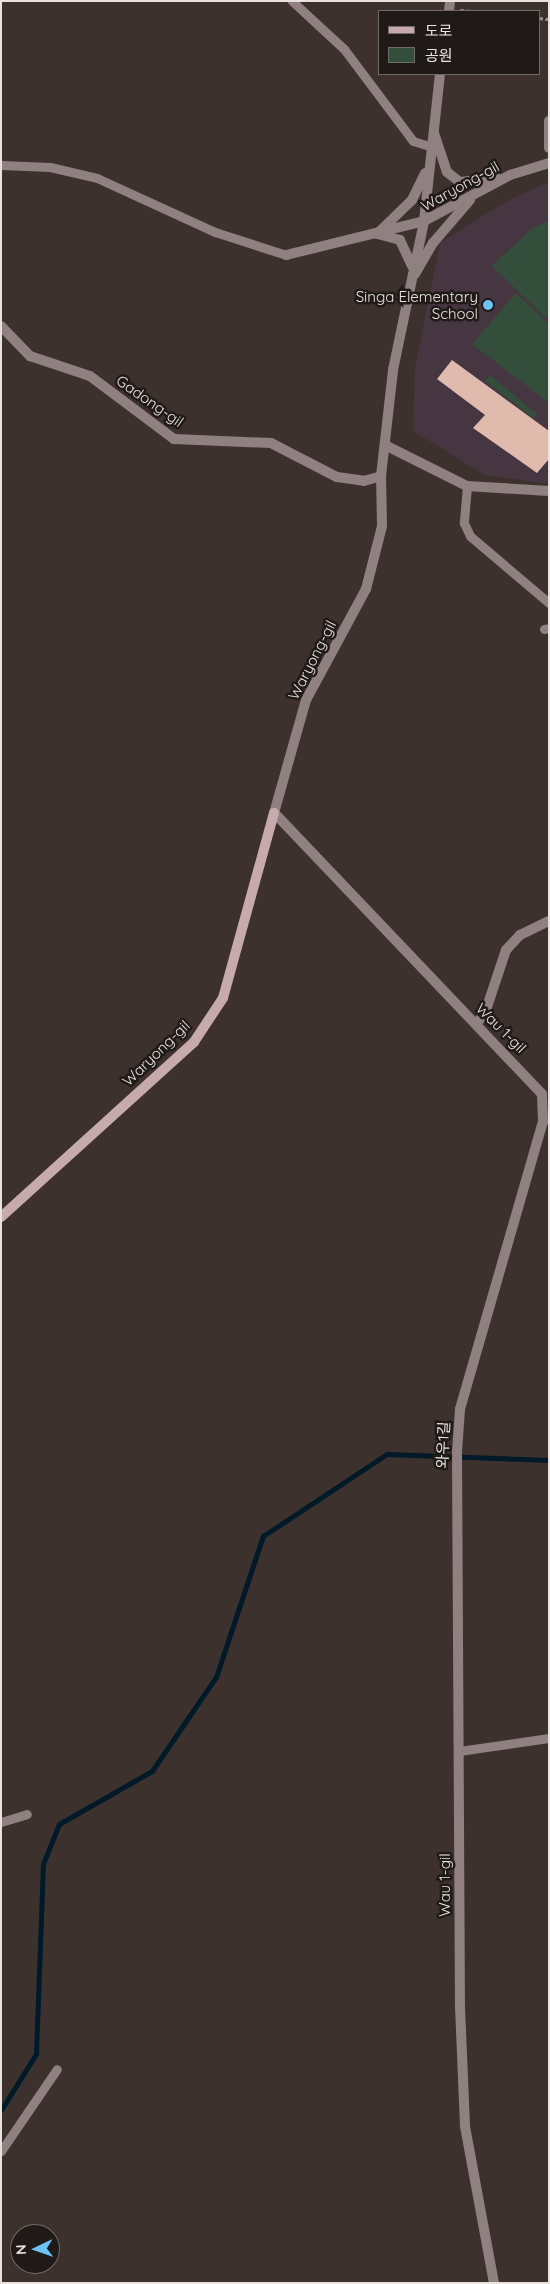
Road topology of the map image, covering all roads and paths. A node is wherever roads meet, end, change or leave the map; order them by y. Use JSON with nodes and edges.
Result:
{"nodes":[{"id":1,"x":292,"y":1,"type":"edge"},
{"id":2,"x":440,"y":75,"type":"edge"},
{"id":3,"x":549,"y":121,"type":"edge"},
{"id":4,"x":433,"y":127,"type":"junction"},
{"id":5,"x":429,"y":146,"type":"junction"},
{"id":6,"x":549,"y":148,"type":"edge"},
{"id":7,"x":549,"y":163,"type":"edge"},
{"id":8,"x":1,"y":165,"type":"edge"},
{"id":9,"x":428,"y":168,"type":"junction"},
{"id":10,"x":510,"y":175,"type":"junction"},
{"id":11,"x":472,"y":197,"type":"junction"},
{"id":12,"x":424,"y":221,"type":"junction"},
{"id":13,"x":377,"y":234,"type":"junction"},
{"id":14,"x":286,"y":255,"type":"joint"},
{"id":15,"x":412,"y":272,"type":"junction"},
{"id":16,"x":409,"y":284,"type":"junction"},
{"id":17,"x":1,"y":326,"type":"edge"},
{"id":18,"x":384,"y":446,"type":"junction"},
{"id":19,"x":381,"y":476,"type":"junction"},
{"id":20,"x":467,"y":486,"type":"junction"},
{"id":21,"x":549,"y":491,"type":"edge"},
{"id":22,"x":549,"y":603,"type":"edge"},
{"id":23,"x":274,"y":813,"type":"junction"},
{"id":24,"x":549,"y":921,"type":"edge"},
{"id":25,"x":476,"y":1024,"type":"junction"},
{"id":26,"x":1,"y":1217,"type":"edge"},
{"id":27,"x":460,"y":1409,"type":"joint"},
{"id":28,"x":456,"y":1483,"type":"joint"},
{"id":29,"x":549,"y":1738,"type":"edge"},
{"id":30,"x":459,"y":1751,"type":"junction"},
{"id":31,"x":26,"y":1814,"type":"dead end"},
{"id":32,"x":1,"y":1822,"type":"edge"},
{"id":33,"x":57,"y":2069,"type":"dead end"},
{"id":34,"x":1,"y":2151,"type":"edge"},
{"id":35,"x":494,"y":2283,"type":"edge"}],
"edges":[{"from":1,"to":5,"type":"lane"},
{"from":2,"to":4,"type":"street"},
{"from":3,"to":6,"type":"street"},
{"from":4,"to":5,"type":"street"},
{"from":4,"to":10,"type":"street"},
{"from":5,"to":9,"type":"street"},
{"from":7,"to":10,"type":"street","name":"Waryong-gil"},
{"from":8,"to":14,"type":"lane"},
{"from":9,"to":12,"type":"street"},
{"from":9,"to":13,"type":"street"},
{"from":10,"to":11,"type":"street","name":"Waryong-gil"},
{"from":11,"to":12,"type":"street","name":"Waryong-gil"},
{"from":11,"to":16,"type":"street"},
{"from":12,"to":13,"type":"street"},
{"from":12,"to":15,"type":"street","name":"Waryong-gil"},
{"from":13,"to":14,"type":"street"},
{"from":13,"to":15,"type":"street"},
{"from":15,"to":16,"type":"street","name":"Waryong-gil"},
{"from":16,"to":18,"type":"street","name":"Waryong-gil"},
{"from":17,"to":19,"type":"street","name":"Gadong-gil"},
{"from":18,"to":19,"type":"street","name":"Waryong-gil"},
{"from":18,"to":20,"type":"street"},
{"from":19,"to":23,"type":"street","name":"Waryong-gil"},
{"from":20,"to":21,"type":"street"},
{"from":20,"to":22,"type":"lane"},
{"from":23,"to":25,"type":"street","name":"Wau 1-gil"},
{"from":23,"to":26,"type":"street","name":"Waryong-gil"},
{"from":24,"to":25,"type":"street"},
{"from":25,"to":27,"type":"street","name":"Wau 1-gil"},
{"from":27,"to":28,"type":"street","name":"와우1길"},
{"from":28,"to":30,"type":"street","name":"Wau 1-gil"},
{"from":29,"to":30,"type":"lane"},
{"from":30,"to":35,"type":"street","name":"Wau 1-gil"},
{"from":31,"to":32,"type":"lane"},
{"from":33,"to":34,"type":"lane"}]}
